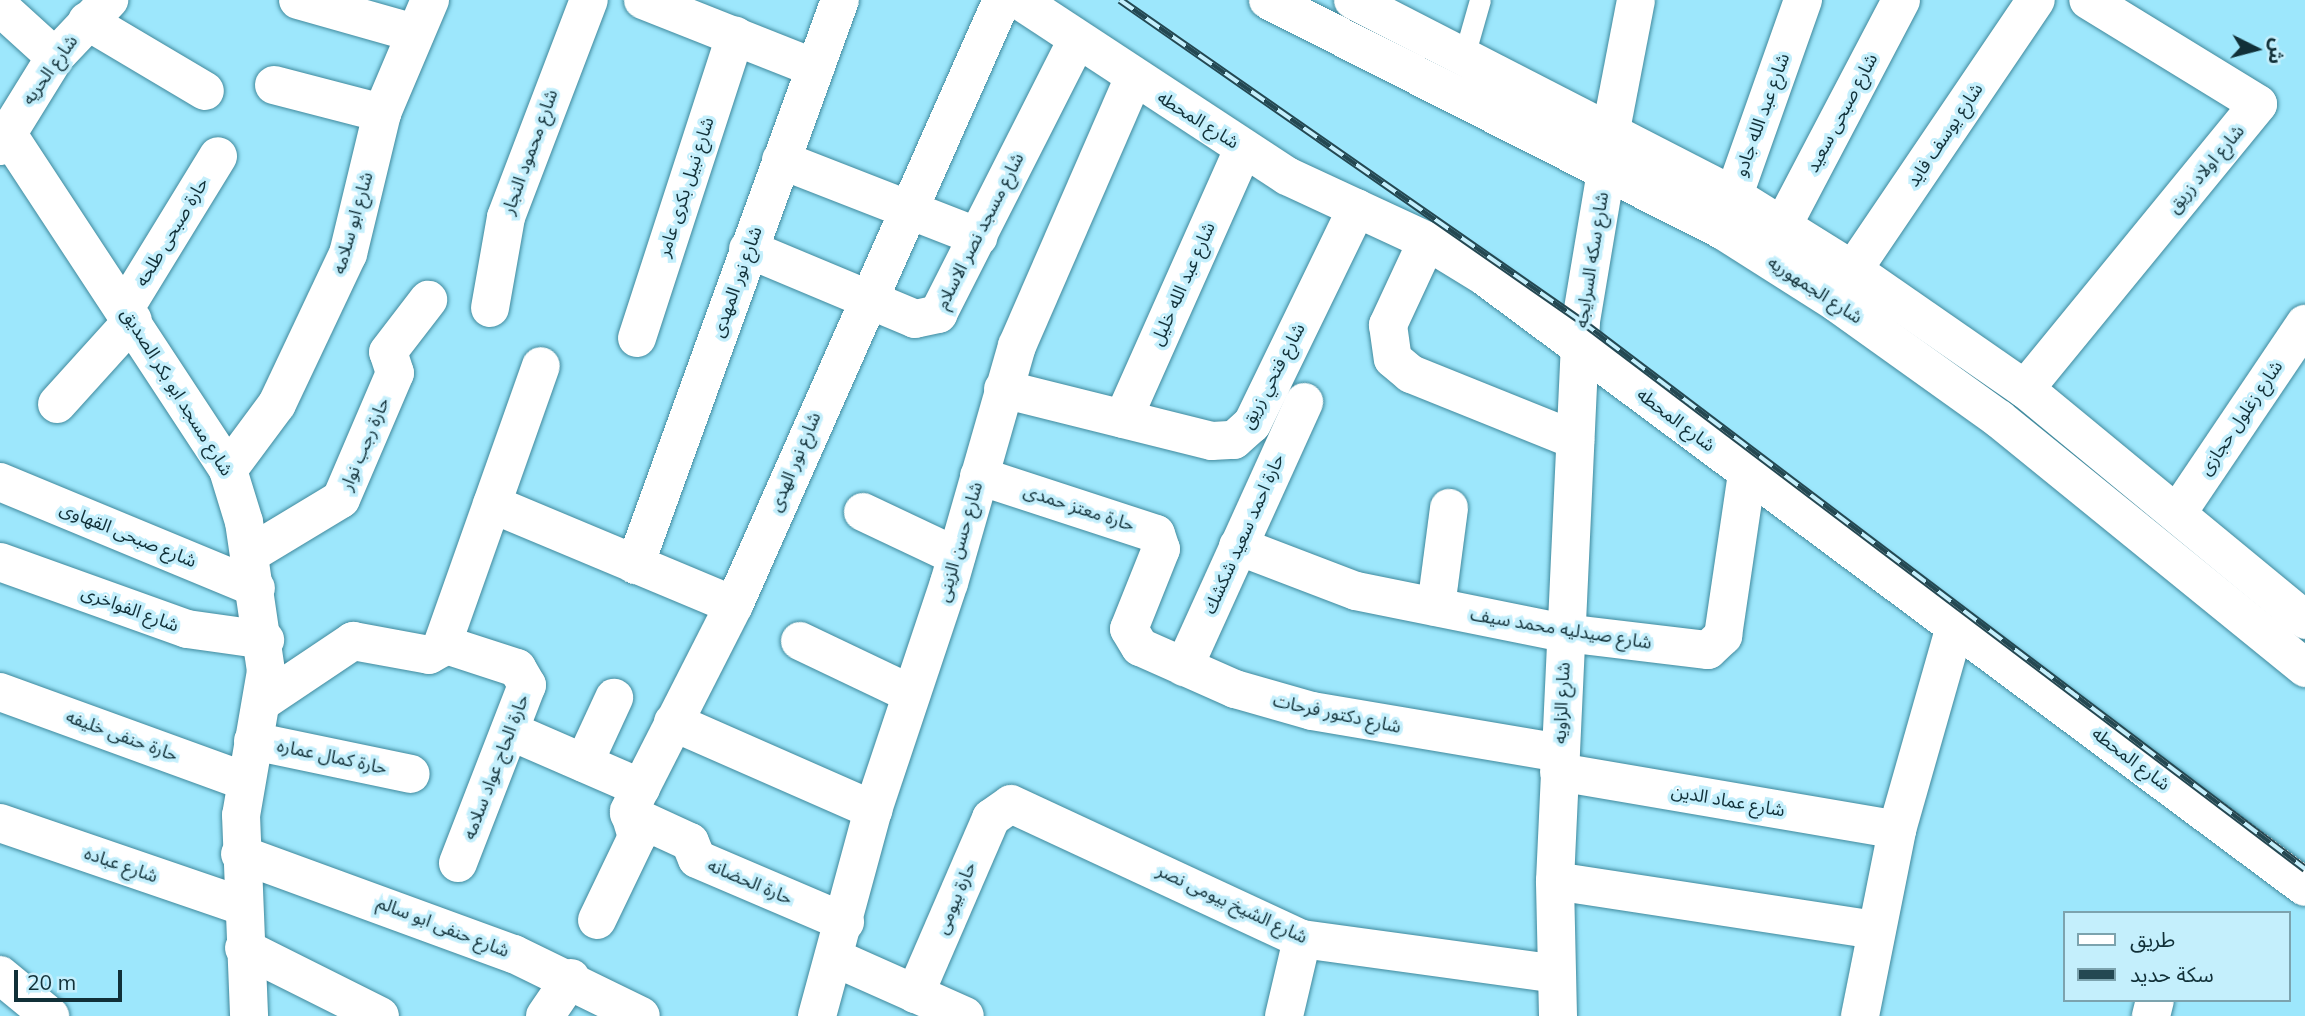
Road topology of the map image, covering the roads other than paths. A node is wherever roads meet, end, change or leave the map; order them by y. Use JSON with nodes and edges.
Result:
{"nodes":[{"id":1,"x":298,"y":0,"type":"edge"},
{"id":2,"x":589,"y":0,"type":"edge"},
{"id":3,"x":643,"y":0,"type":"edge"},
{"id":4,"x":840,"y":0,"type":"edge"},
{"id":5,"x":1002,"y":0,"type":"edge"},
{"id":6,"x":1018,"y":0,"type":"edge"},
{"id":7,"x":1268,"y":0,"type":"edge"},
{"id":8,"x":1353,"y":0,"type":"edge"},
{"id":9,"x":1480,"y":0,"type":"edge"},
{"id":10,"x":1636,"y":0,"type":"edge"},
{"id":11,"x":1803,"y":0,"type":"edge"},
{"id":12,"x":1901,"y":0,"type":"edge"},
{"id":13,"x":2036,"y":0,"type":"edge"},
{"id":14,"x":2088,"y":0,"type":"edge"},
{"id":15,"x":0,"y":7,"type":"edge"},
{"id":16,"x":1392,"y":9,"type":"edge"},
{"id":17,"x":98,"y":11,"type":"edge"},
{"id":18,"x":422,"y":16,"type":"edge"},
{"id":19,"x":735,"y":36,"type":"junction"},
{"id":20,"x":1077,"y":40,"type":"junction"},
{"id":21,"x":1464,"y":56,"type":"junction"},
{"id":22,"x":55,"y":57,"type":"junction"},
{"id":23,"x":816,"y":68,"type":"junction"},
{"id":24,"x":1133,"y":79,"type":"junction"},
{"id":25,"x":274,"y":85,"type":"dead end"},
{"id":26,"x":205,"y":90,"type":"dead end"},
{"id":27,"x":382,"y":113,"type":"junction"},
{"id":28,"x":1611,"y":130,"type":"junction"},
{"id":29,"x":3,"y":140,"type":"edge"},
{"id":30,"x":1243,"y":149,"type":"junction"},
{"id":31,"x":218,"y":156,"type":"dead end"},
{"id":32,"x":781,"y":160,"type":"junction"},
{"id":33,"x":1606,"y":172,"type":"junction"},
{"id":34,"x":904,"y":208,"type":"junction"},
{"id":35,"x":1357,"y":208,"type":"junction"},
{"id":36,"x":1728,"y":213,"type":"junction"},
{"id":37,"x":1782,"y":227,"type":"junction"},
{"id":38,"x":978,"y":237,"type":"junction"},
{"id":39,"x":1427,"y":241,"type":"junction"},
{"id":40,"x":748,"y":249,"type":"junction"},
{"id":41,"x":1853,"y":270,"type":"junction"},
{"id":42,"x":866,"y":299,"type":"junction"},
{"id":43,"x":428,"y":300,"type":"dead end"},
{"id":44,"x":490,"y":308,"type":"dead end"},
{"id":45,"x":129,"y":314,"type":"junction"},
{"id":46,"x":2305,"y":324,"type":"edge"},
{"id":47,"x":637,"y":338,"type":"dead end"},
{"id":48,"x":1580,"y":348,"type":"junction"},
{"id":49,"x":541,"y":366,"type":"dead end"},
{"id":50,"x":1003,"y":389,"type":"junction"},
{"id":51,"x":2025,"y":389,"type":"junction"},
{"id":52,"x":1304,"y":402,"type":"dead end"},
{"id":53,"x":57,"y":404,"type":"dead end"},
{"id":54,"x":1123,"y":419,"type":"junction"},
{"id":55,"x":1575,"y":440,"type":"junction"},
{"id":56,"x":229,"y":470,"type":"junction"},
{"id":57,"x":1747,"y":473,"type":"junction"},
{"id":58,"x":979,"y":476,"type":"junction"},
{"id":59,"x":0,"y":482,"type":"edge"},
{"id":60,"x":492,"y":504,"type":"junction"},
{"id":61,"x":1449,"y":508,"type":"dead end"},
{"id":62,"x":863,"y":512,"type":"dead end"},
{"id":63,"x":2178,"y":512,"type":"junction"},
{"id":64,"x":1238,"y":546,"type":"junction"},
{"id":65,"x":956,"y":556,"type":"junction"},
{"id":66,"x":0,"y":562,"type":"edge"},
{"id":67,"x":635,"y":565,"type":"junction"},
{"id":68,"x":253,"y":571,"type":"junction"},
{"id":69,"x":734,"y":605,"type":"junction"},
{"id":70,"x":1436,"y":607,"type":"junction"},
{"id":71,"x":2305,"y":621,"type":"edge"},
{"id":72,"x":1955,"y":628,"type":"junction"},
{"id":73,"x":1565,"y":633,"type":"junction"},
{"id":74,"x":1129,"y":635,"type":"joint"},
{"id":75,"x":265,"y":640,"type":"junction"},
{"id":76,"x":800,"y":641,"type":"dead end"},
{"id":77,"x":443,"y":644,"type":"junction"},
{"id":78,"x":1184,"y":667,"type":"junction"},
{"id":79,"x":2305,"y":668,"type":"edge"},
{"id":80,"x":0,"y":692,"type":"edge"},
{"id":81,"x":911,"y":694,"type":"junction"},
{"id":82,"x":614,"y":698,"type":"dead end"},
{"id":83,"x":262,"y":702,"type":"junction"},
{"id":84,"x":673,"y":722,"type":"junction"},
{"id":85,"x":510,"y":731,"type":"junction"},
{"id":86,"x":253,"y":741,"type":"junction"},
{"id":87,"x":1559,"y":762,"type":"junction"},
{"id":88,"x":584,"y":763,"type":"junction"},
{"id":89,"x":411,"y":774,"type":"dead end"},
{"id":90,"x":244,"y":781,"type":"junction"},
{"id":91,"x":635,"y":801,"type":"junction"},
{"id":92,"x":1003,"y":807,"type":"joint"},
{"id":93,"x":873,"y":810,"type":"junction"},
{"id":94,"x":0,"y":823,"type":"edge"},
{"id":95,"x":1897,"y":830,"type":"junction"},
{"id":96,"x":240,"y":853,"type":"junction"},
{"id":97,"x":458,"y":863,"type":"dead end"},
{"id":98,"x":1555,"y":881,"type":"junction"},
{"id":99,"x":2305,"y":887,"type":"edge"},
{"id":100,"x":242,"y":906,"type":"junction"},
{"id":101,"x":597,"y":920,"type":"dead end"},
{"id":102,"x":1875,"y":930,"type":"junction"},
{"id":103,"x":1302,"y":939,"type":"junction"},
{"id":104,"x":840,"y":940,"type":"junction"},
{"id":105,"x":244,"y":948,"type":"junction"},
{"id":106,"x":1557,"y":974,"type":"junction"},
{"id":107,"x":0,"y":975,"type":"edge"},
{"id":108,"x":571,"y":978,"type":"junction"},
{"id":109,"x":915,"y":993,"type":"junction"},
{"id":110,"x":50,"y":1016,"type":"edge"},
{"id":111,"x":249,"y":1016,"type":"edge"},
{"id":112,"x":380,"y":1016,"type":"edge"},
{"id":113,"x":545,"y":1016,"type":"edge"},
{"id":114,"x":640,"y":1016,"type":"edge"},
{"id":115,"x":817,"y":1016,"type":"edge"},
{"id":116,"x":965,"y":1016,"type":"edge"},
{"id":117,"x":1284,"y":1016,"type":"edge"},
{"id":118,"x":1558,"y":1016,"type":"edge"},
{"id":119,"x":1860,"y":1016,"type":"edge"}],
"edges":[{"from":1,"to":18,"type":"street"},
{"from":2,"to":44,"type":"street","name":"شارع محمود النجار"},
{"from":3,"to":19,"type":"street"},
{"from":4,"to":23,"type":"street","name":"شارع نور المهدى"},
{"from":5,"to":34,"type":"street","name":"شارع نور الهدى"},
{"from":6,"to":20,"type":"street","name":"شارع المحطه"},
{"from":7,"to":33,"type":"street","name":"شارع الجمهوريه"},
{"from":8,"to":16,"type":"street","name":"شارع الجمهوريه"},
{"from":9,"to":21,"type":"lane"},
{"from":10,"to":28,"type":"street"},
{"from":11,"to":36,"type":"street","name":"شارع عبد الله جادو"},
{"from":12,"to":37,"type":"street","name":"شارع صبحى سعيد"},
{"from":13,"to":41,"type":"street","name":"شارع يوسف فايد"},
{"from":14,"to":51,"type":"street","name":"شارع اولاد زريق"},
{"from":15,"to":22,"type":"street"},
{"from":16,"to":21,"type":"street","name":"شارع الجمهوريه"},
{"from":17,"to":22,"type":"street","name":"شارع الحريه"},
{"from":17,"to":26,"type":"street"},
{"from":18,"to":27,"type":"street","name":"شارع ابو سلامه"},
{"from":19,"to":23,"type":"street"},
{"from":19,"to":47,"type":"street","name":"شارع نبيل بكرى عامر"},
{"from":20,"to":24,"type":"street","name":"شارع المحطه"},
{"from":20,"to":38,"type":"street","name":"شارع مسجد نصر الاسلام"},
{"from":21,"to":28,"type":"street","name":"شارع الجمهوريه"},
{"from":22,"to":29,"type":"street","name":"شارع الحريه"},
{"from":23,"to":32,"type":"street","name":"شارع نور المهدى"},
{"from":24,"to":30,"type":"street","name":"شارع المحطه"},
{"from":24,"to":50,"type":"street","name":"شارع حسن الزينى"},
{"from":25,"to":27,"type":"street"},
{"from":27,"to":56,"type":"street","name":"شارع ابو سلامه"},
{"from":28,"to":36,"type":"street","name":"شارع الجمهوريه"},
{"from":29,"to":45,"type":"street","name":"شارع مسجد ابو بكر الصديق"},
{"from":30,"to":35,"type":"street","name":"شارع المحطه"},
{"from":30,"to":54,"type":"street","name":"شارع عبد الله خليل"},
{"from":31,"to":45,"type":"street","name":"حارة صبحى طلحه"},
{"from":32,"to":34,"type":"street"},
{"from":32,"to":40,"type":"street","name":"شارع نور المهدى"},
{"from":33,"to":36,"type":"street","name":"شارع الجمهوريه"},
{"from":33,"to":48,"type":"street","name":"شارع سكه السرايجه"},
{"from":34,"to":38,"type":"street"},
{"from":34,"to":42,"type":"street","name":"شارع نور الهدى"},
{"from":35,"to":39,"type":"street","name":"شارع المحطه"},
{"from":35,"to":54,"type":"street","name":"شارع فتحي زريق"},
{"from":36,"to":37,"type":"street","name":"شارع الجمهوريه"},
{"from":36,"to":79,"type":"street","name":"شارع الجمهوريه"},
{"from":37,"to":41,"type":"street","name":"شارع الجمهوريه"},
{"from":38,"to":42,"type":"street","name":"شارع مسجد نصر الاسلام"},
{"from":39,"to":48,"type":"street","name":"شارع المحطه"},
{"from":39,"to":55,"type":"street"},
{"from":40,"to":42,"type":"street","name":"شارع مسجد نصر الاسلام"},
{"from":40,"to":67,"type":"street","name":"شارع نور المهدى"},
{"from":41,"to":51,"type":"street","name":"شارع الجمهوريه"},
{"from":42,"to":69,"type":"street","name":"شارع نور الهدى"},
{"from":43,"to":68,"type":"street","name":"حارة رجب نوار"},
{"from":45,"to":53,"type":"street","name":"حارة صبحى طلحه"},
{"from":45,"to":56,"type":"street","name":"شارع مسجد ابو بكر الصديق"},
{"from":46,"to":63,"type":"street","name":"شارع زغلول حجازى"},
{"from":48,"to":55,"type":"street","name":"شارع الزاويه"},
{"from":48,"to":57,"type":"street","name":"شارع المحطه"},
{"from":49,"to":60,"type":"street"},
{"from":50,"to":54,"type":"street","name":"شارع فتحي زريق"},
{"from":50,"to":58,"type":"street","name":"شارع حسن الزينى"},
{"from":51,"to":63,"type":"street","name":"شارع الجمهوريه"},
{"from":52,"to":64,"type":"street","name":"حارة احمد سعيد شكشك"},
{"from":55,"to":73,"type":"street","name":"شارع الزاويه"},
{"from":56,"to":68,"type":"street","name":"شارع مسجد ابو بكر الصديق"},
{"from":57,"to":72,"type":"street","name":"شارع المحطه"},
{"from":57,"to":73,"type":"street","name":"شارع صيدليه محمد سيف"},
{"from":58,"to":65,"type":"street","name":"شارع حسن الزينى"},
{"from":58,"to":74,"type":"street","name":"حارة معتز حمدى"},
{"from":59,"to":68,"type":"street","name":"شارع صبحى القهاوى"},
{"from":60,"to":67,"type":"street"},
{"from":60,"to":77,"type":"street"},
{"from":61,"to":70,"type":"street"},
{"from":62,"to":65,"type":"street"},
{"from":63,"to":71,"type":"street","name":"شارع الجمهوريه"},
{"from":64,"to":70,"type":"street","name":"شارع صيدليه محمد سيف"},
{"from":64,"to":78,"type":"street","name":"حارة احمد سعيد شكشك"},
{"from":65,"to":81,"type":"street","name":"شارع حسن الزينى"},
{"from":66,"to":75,"type":"street","name":"شارع الفواخرى"},
{"from":67,"to":69,"type":"street"},
{"from":68,"to":75,"type":"street","name":"شارع مسجد ابو بكر الصديق"},
{"from":69,"to":84,"type":"street","name":"شارع نور الهدى"},
{"from":70,"to":73,"type":"street","name":"شارع صيدليه محمد سيف"},
{"from":72,"to":95,"type":"street"},
{"from":72,"to":99,"type":"street","name":"شارع المحطه"},
{"from":73,"to":87,"type":"street","name":"شارع الزاويه"},
{"from":74,"to":78,"type":"street","name":"شارع دكتور فرحات"},
{"from":75,"to":83,"type":"street","name":"شارع مسجد ابو بكر الصديق"},
{"from":76,"to":81,"type":"street"},
{"from":77,"to":83,"type":"street"},
{"from":77,"to":85,"type":"street","name":"حارة الحاج عواد سلامه"},
{"from":78,"to":87,"type":"street","name":"شارع دكتور فرحات"},
{"from":80,"to":90,"type":"street","name":"حارة حنفى خليفه"},
{"from":81,"to":93,"type":"street","name":"شارع حسن الزينى"},
{"from":82,"to":88,"type":"street"},
{"from":83,"to":86,"type":"street","name":"شارع مسجد ابو بكر الصديق"},
{"from":84,"to":91,"type":"street","name":"شارع نور الهدى"},
{"from":84,"to":93,"type":"street"},
{"from":85,"to":88,"type":"street","name":"حارة الحضانه"},
{"from":85,"to":97,"type":"street","name":"حارة الحاج عواد سلامه"},
{"from":86,"to":89,"type":"street","name":"حارة كمال عماره"},
{"from":86,"to":90,"type":"street","name":"شارع مسجد ابو بكر الصديق"},
{"from":87,"to":95,"type":"street","name":"شارع عماد الدين"},
{"from":87,"to":98,"type":"street","name":"شارع الزاويه"},
{"from":88,"to":91,"type":"street","name":"حارة الحضانه"},
{"from":90,"to":96,"type":"street","name":"شارع مسجد ابو بكر الصديق"},
{"from":91,"to":101,"type":"street"},
{"from":91,"to":104,"type":"street","name":"حارة الحضانه"},
{"from":92,"to":103,"type":"street","name":"شارع الشيخ بيومى نصر"},
{"from":92,"to":109,"type":"street","name":"حارة بيومى"},
{"from":93,"to":104,"type":"street","name":"شارع حسن الزينى"},
{"from":94,"to":100,"type":"street","name":"شارع عباده"},
{"from":95,"to":102,"type":"street"},
{"from":96,"to":100,"type":"street","name":"شارع مسجد ابو بكر الصديق"},
{"from":96,"to":108,"type":"street","name":"شارع حنفى ابو سالم"},
{"from":98,"to":102,"type":"street"},
{"from":98,"to":106,"type":"street","name":"شارع الزاويه"},
{"from":100,"to":105,"type":"street","name":"شارع مسجد ابو بكر الصديق"},
{"from":102,"to":119,"type":"street"},
{"from":103,"to":106,"type":"street","name":"شارع الشيخ بيومى نصر"},
{"from":103,"to":117,"type":"street"},
{"from":104,"to":109,"type":"street","name":"حارة الحضانه"},
{"from":104,"to":115,"type":"street","name":"شارع حسن الزينى"},
{"from":105,"to":111,"type":"street","name":"شارع مسجد ابو بكر الصديق"},
{"from":105,"to":112,"type":"street"},
{"from":106,"to":118,"type":"street","name":"شارع الزاويه"},
{"from":107,"to":110,"type":"street"},
{"from":108,"to":113,"type":"street"},
{"from":108,"to":114,"type":"street","name":"شارع حنفى ابو سالم"},
{"from":109,"to":116,"type":"street","name":"حارة الحضانه"}]}
